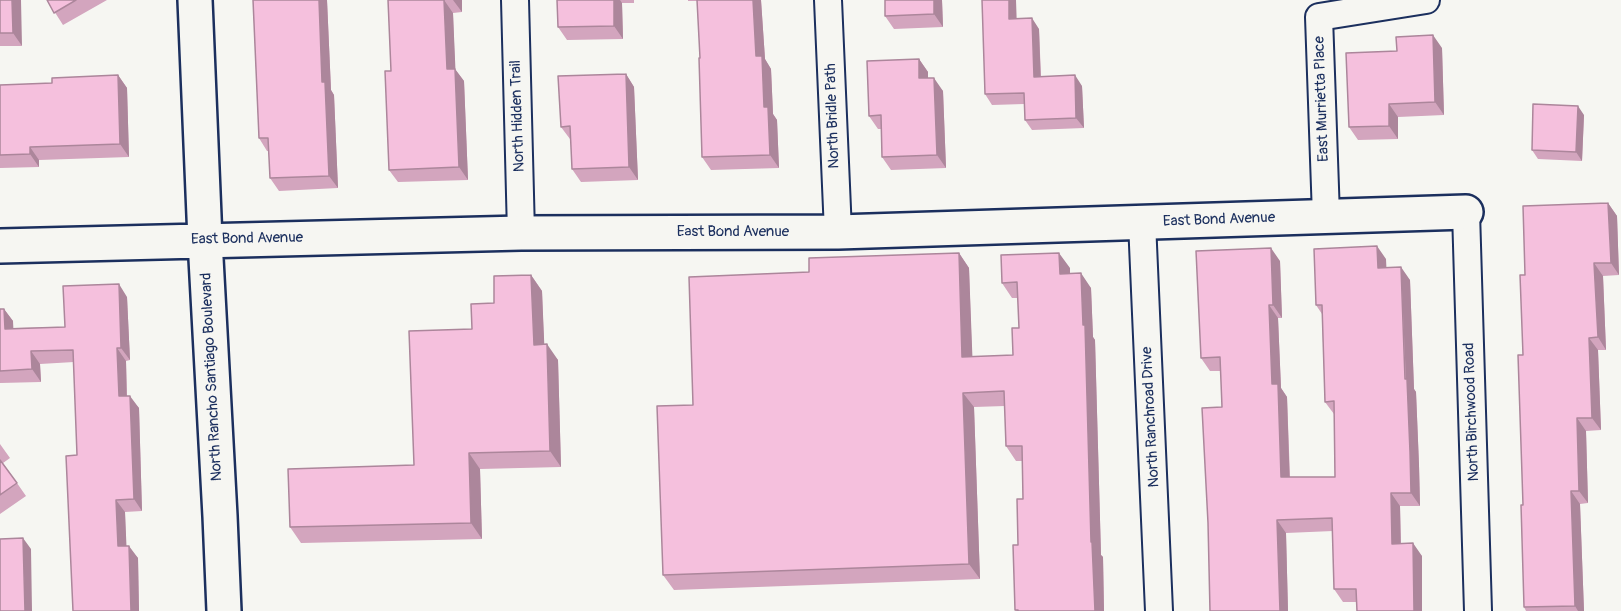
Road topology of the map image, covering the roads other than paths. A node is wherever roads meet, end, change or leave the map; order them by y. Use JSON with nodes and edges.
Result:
{"nodes":[{"id":1,"x":195,"y":0,"type":"edge"},
{"id":2,"x":515,"y":0,"type":"edge"},
{"id":3,"x":828,"y":0,"type":"edge"},
{"id":4,"x":1426,"y":0,"type":"edge"},
{"id":5,"x":1466,"y":212,"type":"joint"},
{"id":6,"x":1326,"y":216,"type":"junction"},
{"id":7,"x":1142,"y":222,"type":"junction"},
{"id":8,"x":838,"y":232,"type":"junction"},
{"id":9,"x":521,"y":233,"type":"junction"},
{"id":10,"x":205,"y":240,"type":"junction"},
{"id":11,"x":0,"y":246,"type":"edge"},
{"id":12,"x":224,"y":611,"type":"edge"},
{"id":13,"x":1160,"y":611,"type":"edge"},
{"id":14,"x":1478,"y":611,"type":"edge"}],
"edges":[{"from":1,"to":10,"type":"street","name":"North Rancho Santiago Boulevard"},
{"from":2,"to":9,"type":"street","name":"North Hidden Trail"},
{"from":3,"to":8,"type":"street","name":"North Bridle Path"},
{"from":4,"to":6,"type":"street","name":"East Murrietta Place"},
{"from":5,"to":6,"type":"street","name":"East Bond Avenue"},
{"from":5,"to":14,"type":"street","name":"North Birchwood Road"},
{"from":6,"to":7,"type":"street","name":"East Bond Avenue"},
{"from":7,"to":8,"type":"street","name":"East Bond Avenue"},
{"from":7,"to":13,"type":"street","name":"North Ranchroad Drive"},
{"from":8,"to":9,"type":"street","name":"East Bond Avenue"},
{"from":9,"to":10,"type":"street","name":"East Bond Avenue"},
{"from":10,"to":11,"type":"street","name":"East Bond Avenue"},
{"from":10,"to":12,"type":"street","name":"North Rancho Santiago Boulevard"}]}
